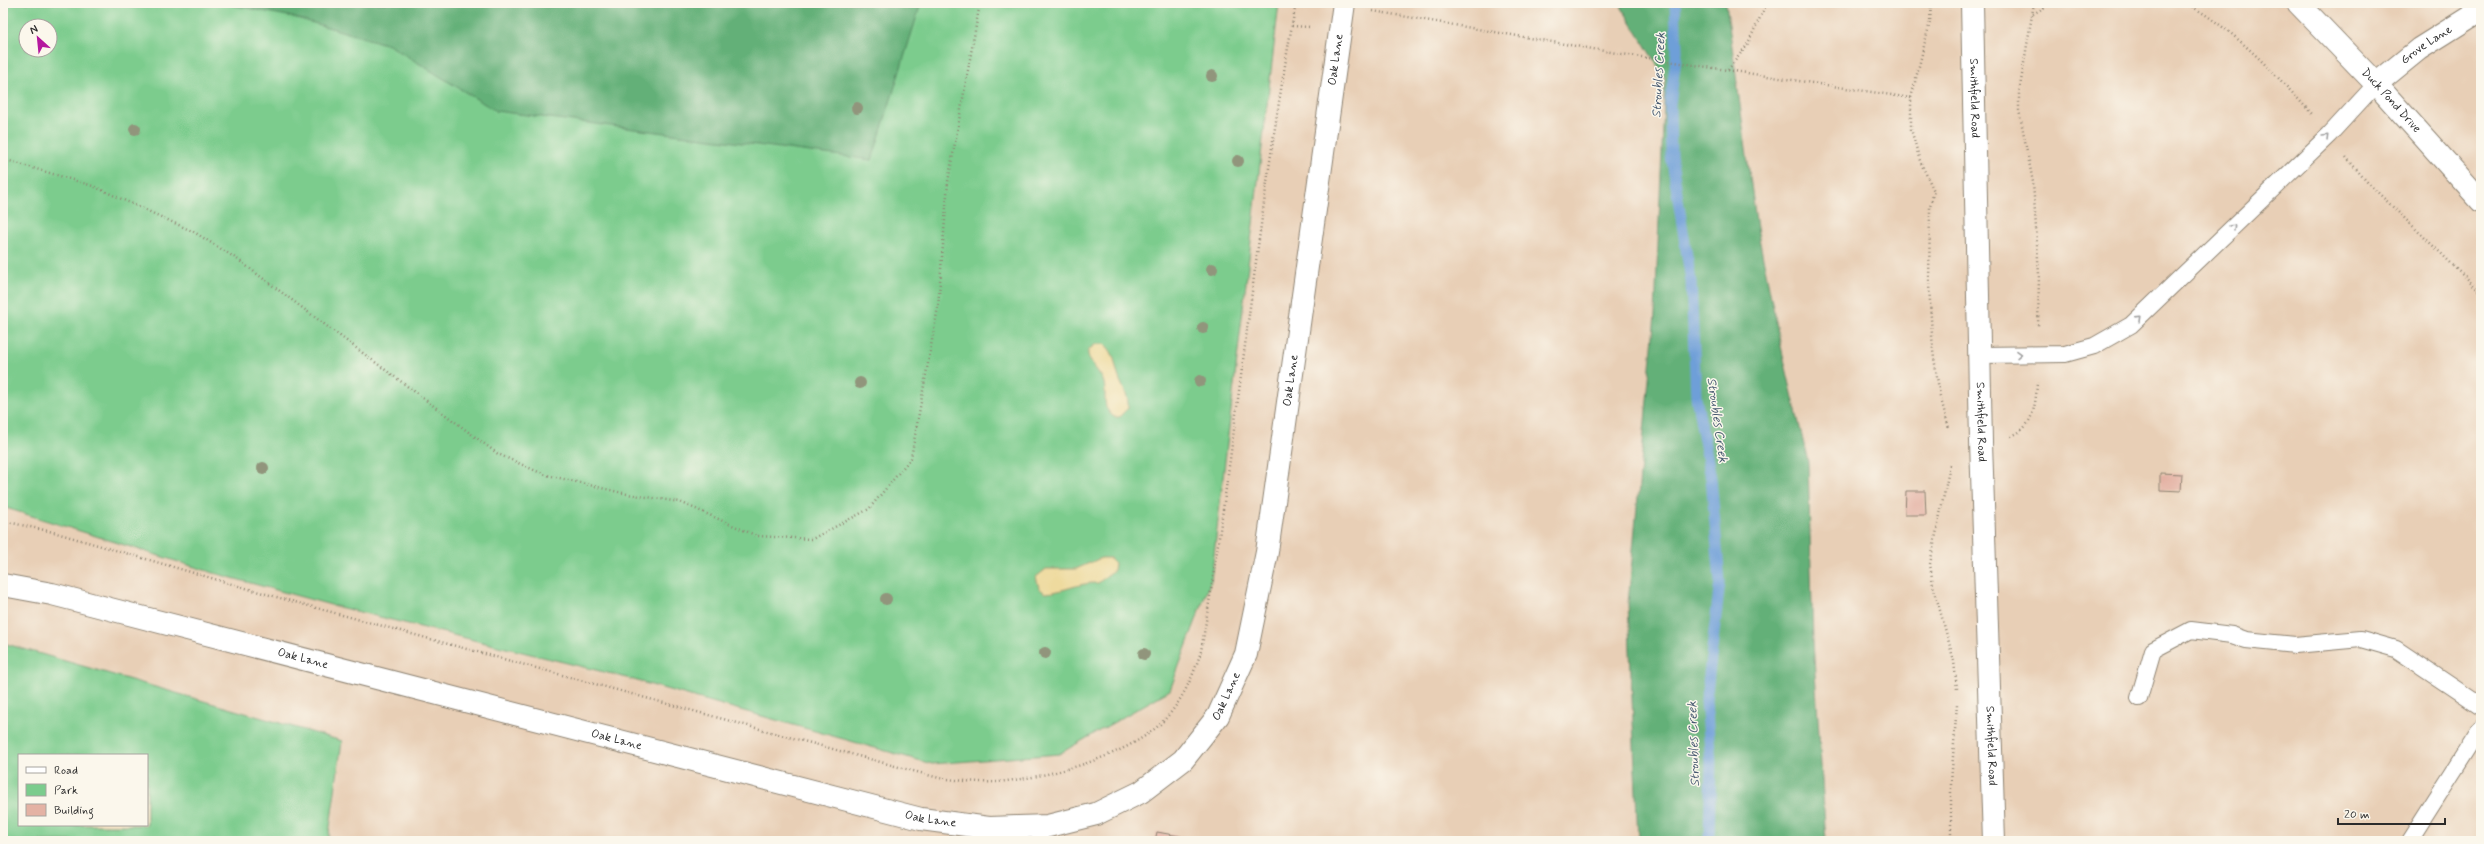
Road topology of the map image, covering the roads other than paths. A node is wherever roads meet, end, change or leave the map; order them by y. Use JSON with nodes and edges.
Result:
{"nodes":[{"id":1,"x":1344,"y":3,"type":"edge"},
{"id":2,"x":1972,"y":3,"type":"edge"},
{"id":3,"x":2298,"y":3,"type":"edge"},
{"id":4,"x":2481,"y":10,"type":"edge"},
{"id":5,"x":2376,"y":84,"type":"junction"},
{"id":6,"x":2481,"y":201,"type":"edge"},
{"id":7,"x":1980,"y":355,"type":"junction"},
{"id":8,"x":3,"y":585,"type":"edge"},
{"id":9,"x":2139,"y":698,"type":"dead end"},
{"id":10,"x":2481,"y":706,"type":"edge"},
{"id":11,"x":2481,"y":728,"type":"edge"},
{"id":12,"x":1994,"y":841,"type":"edge"},
{"id":13,"x":2409,"y":841,"type":"edge"}],
"edges":[{"from":1,"to":8,"type":"street","name":"Oak Lane"},
{"from":2,"to":7,"type":"street","name":"Smithfield Road"},
{"from":3,"to":5,"type":"street","name":"Duck Pond Drive"},
{"from":4,"to":5,"type":"street","name":"Grove Lane"},
{"from":5,"to":6,"type":"street","name":"Duck Pond Drive"},
{"from":7,"to":5,"type":"lane","one_way":true},
{"from":7,"to":12,"type":"street","name":"Smithfield Road"},
{"from":9,"to":10,"type":"lane"},
{"from":11,"to":13,"type":"lane"}]}
